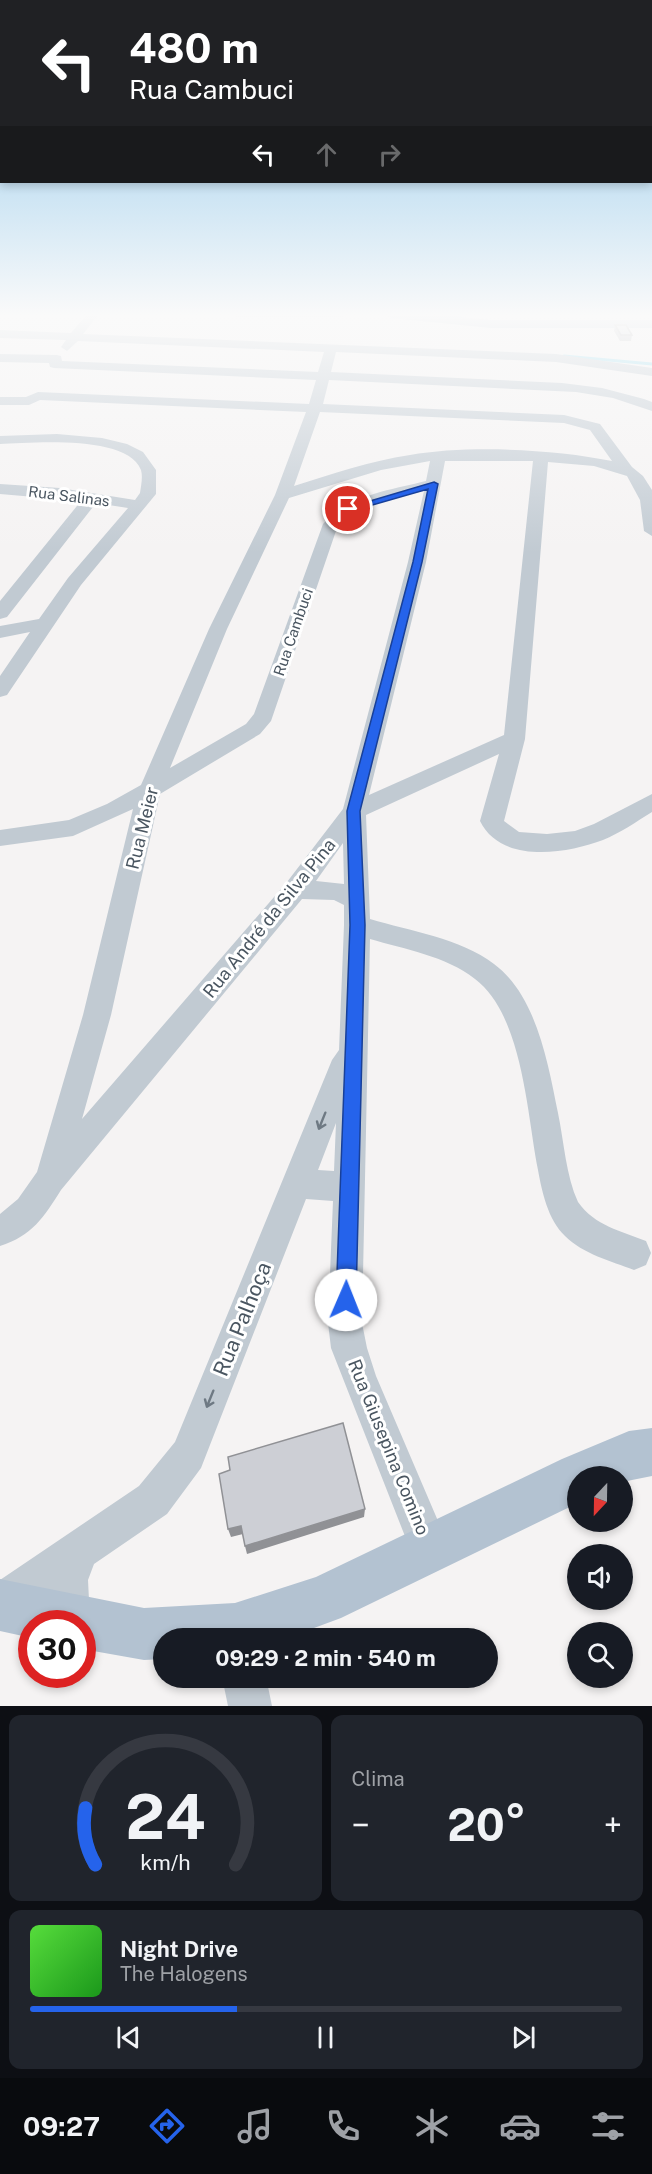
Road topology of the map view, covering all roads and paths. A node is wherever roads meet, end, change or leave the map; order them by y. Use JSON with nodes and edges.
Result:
{"nodes":[{"id":1,"x":319,"y":394,"type":"edge"},
{"id":2,"x":608,"y":394,"type":"edge"},
{"id":3,"x":38,"y":396,"type":"joint"},
{"id":4,"x":0,"y":401,"type":"edge"},
{"id":5,"x":315,"y":407,"type":"junction"},
{"id":6,"x":652,"y":407,"type":"edge"},
{"id":7,"x":0,"y":440,"type":"edge"},
{"id":8,"x":439,"y":456,"type":"junction"},
{"id":9,"x":541,"y":458,"type":"junction"},
{"id":10,"x":624,"y":467,"type":"junction"},
{"id":11,"x":434,"y":484,"type":"junction"},
{"id":12,"x":0,"y":489,"type":"edge"},
{"id":13,"x":283,"y":495,"type":"junction"},
{"id":14,"x":92,"y":498,"type":"junction"},
{"id":15,"x":138,"y":505,"type":"junction"},
{"id":16,"x":652,"y":531,"type":"edge"},
{"id":17,"x":0,"y":613,"type":"edge"},
{"id":18,"x":45,"y":624,"type":"junction"},
{"id":19,"x":0,"y":632,"type":"edge"},
{"id":20,"x":0,"y":691,"type":"edge"},
{"id":21,"x":514,"y":740,"type":"junction"},
{"id":22,"x":149,"y":792,"type":"junction"},
{"id":23,"x":652,"y":802,"type":"edge"},
{"id":24,"x":354,"y":811,"type":"junction"},
{"id":25,"x":0,"y":838,"type":"edge"},
{"id":26,"x":296,"y":889,"type":"junction"},
{"id":27,"x":356,"y":912,"type":"junction"},
{"id":28,"x":352,"y":1047,"type":"junction"},
{"id":29,"x":50,"y":1179,"type":"junction"},
{"id":30,"x":297,"y":1183,"type":"junction"},
{"id":31,"x":348,"y":1187,"type":"junction"},
{"id":32,"x":0,"y":1230,"type":"edge"},
{"id":33,"x":634,"y":1253,"type":"dead end"},
{"id":34,"x":652,"y":1452,"type":"edge"},
{"id":35,"x":602,"y":1466,"type":"edge"},
{"id":36,"x":567,"y":1481,"type":"edge"},
{"id":37,"x":430,"y":1549,"type":"junction"},
{"id":38,"x":78,"y":1551,"type":"junction"},
{"id":39,"x":0,"y":1605,"type":"edge"},
{"id":40,"x":23,"y":1610,"type":"edge"},
{"id":41,"x":74,"y":1610,"type":"edge"},
{"id":42,"x":96,"y":1625,"type":"edge"},
{"id":43,"x":251,"y":1628,"type":"edge"},
{"id":44,"x":153,"y":1634,"type":"edge"},
{"id":45,"x":246,"y":1688,"type":"edge"},
{"id":46,"x":250,"y":1706,"type":"edge"}],
"edges":[{"from":1,"to":5,"type":"street","name":"Rua Meier"},
{"from":2,"to":6,"type":"street"},
{"from":3,"to":4,"type":"street"},
{"from":3,"to":5,"type":"street"},
{"from":5,"to":10,"type":"street"},
{"from":5,"to":13,"type":"street","name":"Rua Meier"},
{"from":7,"to":15,"type":"street"},
{"from":8,"to":9,"type":"street"},
{"from":8,"to":11,"type":"street","name":"Rua Giusepina Comino"},
{"from":8,"to":13,"type":"street"},
{"from":9,"to":10,"type":"street"},
{"from":9,"to":21,"type":"street"},
{"from":10,"to":16,"type":"street"},
{"from":11,"to":22,"type":"street","name":"Rua Cambuci"},
{"from":11,"to":24,"type":"street","name":"Rua Giusepina Comino"},
{"from":12,"to":14,"type":"street","name":"Rua Salinas"},
{"from":13,"to":22,"type":"street","name":"Rua Meier"},
{"from":14,"to":15,"type":"street","name":"Rua Salinas"},
{"from":14,"to":17,"type":"street"},
{"from":15,"to":18,"type":"street"},
{"from":18,"to":19,"type":"street"},
{"from":18,"to":20,"type":"street"},
{"from":21,"to":23,"type":"street"},
{"from":21,"to":24,"type":"street","name":"Rua André da Silva Pina"},
{"from":22,"to":25,"type":"street"},
{"from":22,"to":29,"type":"street","name":"Rua Meier"},
{"from":24,"to":26,"type":"street","name":"Rua André da Silva Pina"},
{"from":24,"to":27,"type":"street","name":"Rua Giusepina Comino"},
{"from":26,"to":27,"type":"street"},
{"from":26,"to":29,"type":"street","name":"Rua André da Silva Pina"},
{"from":27,"to":28,"type":"street","name":"Rua Giusepina Comino"},
{"from":27,"to":33,"type":"street"},
{"from":28,"to":30,"type":"street","name":"Rua Palhoça","one_way":true},
{"from":28,"to":31,"type":"street","name":"Rua Giusepina Comino"},
{"from":29,"to":32,"type":"street","name":"Rua André da Silva Pina"},
{"from":30,"to":31,"type":"street"},
{"from":30,"to":38,"type":"street","name":"Rua Palhoça","one_way":true},
{"from":31,"to":37,"type":"street","name":"Rua Giusepina Comino"},
{"from":34,"to":35,"type":"main road"},
{"from":36,"to":37,"type":"main road"},
{"from":37,"to":43,"type":"main road"},
{"from":38,"to":39,"type":"street","name":"Rua Palhoça"},
{"from":38,"to":41,"type":"street"},
{"from":39,"to":40,"type":"main road"},
{"from":42,"to":44,"type":"main road"},
{"from":45,"to":46,"type":"street"}]}
